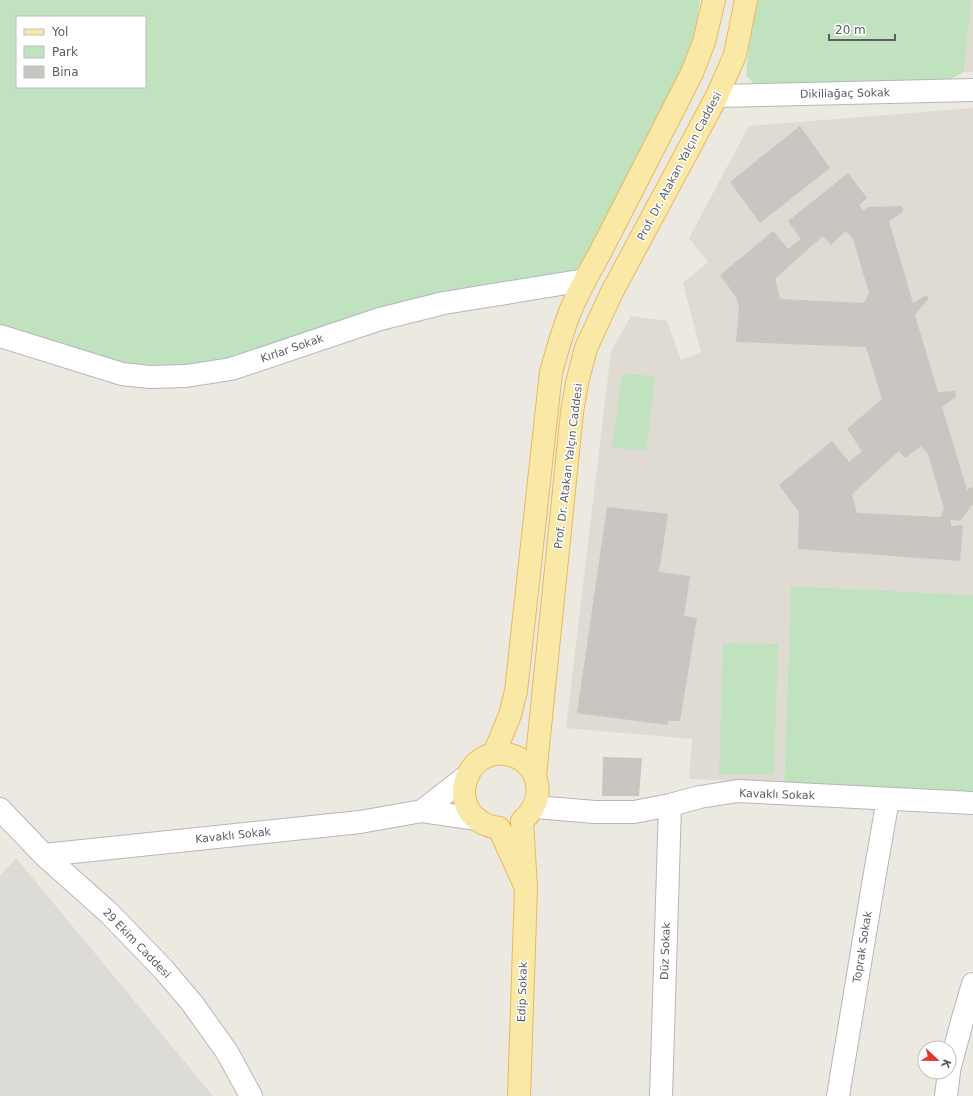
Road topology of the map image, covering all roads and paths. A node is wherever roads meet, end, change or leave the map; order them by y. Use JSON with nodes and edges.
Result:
{"nodes":[{"id":1,"x":714,"y":0,"type":"edge"},
{"id":2,"x":746,"y":0,"type":"edge"},
{"id":3,"x":973,"y":90,"type":"edge"},
{"id":4,"x":717,"y":96,"type":"junction"},
{"id":5,"x":585,"y":280,"type":"junction"},
{"id":6,"x":0,"y":336,"type":"edge"},
{"id":7,"x":494,"y":754,"type":"junction"},
{"id":8,"x":467,"y":776,"type":"junction"},
{"id":9,"x":535,"y":776,"type":"junction"},
{"id":10,"x":888,"y":799,"type":"junction"},
{"id":11,"x":973,"y":803,"type":"edge"},
{"id":12,"x":670,"y":805,"type":"junction"},
{"id":13,"x":0,"y":809,"type":"edge"},
{"id":14,"x":422,"y":811,"type":"junction"},
{"id":15,"x":529,"y":814,"type":"junction"},
{"id":16,"x":477,"y":819,"type":"junction"},
{"id":17,"x":499,"y":828,"type":"junction"},
{"id":18,"x":44,"y":855,"type":"junction"},
{"id":19,"x":526,"y":888,"type":"junction"},
{"id":20,"x":973,"y":984,"type":"edge"},
{"id":21,"x":957,"y":1041,"type":"edge"},
{"id":22,"x":948,"y":1080,"type":"edge"},
{"id":23,"x":251,"y":1096,"type":"edge"},
{"id":24,"x":519,"y":1096,"type":"edge"},
{"id":25,"x":661,"y":1096,"type":"edge"},
{"id":26,"x":838,"y":1096,"type":"edge"},
{"id":27,"x":946,"y":1096,"type":"edge"}],
"edges":[{"from":1,"to":5,"type":"main road"},
{"from":2,"to":4,"type":"main road","name":"Prof. Dr. Atakan Yalçın Caddesi"},
{"from":3,"to":4,"type":"street","name":"Dikiliağaç Sokak"},
{"from":4,"to":9,"type":"main road","name":"Prof. Dr. Atakan Yalçın Caddesi"},
{"from":5,"to":6,"type":"street","name":"Kırlar Sokak"},
{"from":5,"to":7,"type":"main road"},
{"from":7,"to":8,"type":"main road"},
{"from":7,"to":9,"type":"main road"},
{"from":8,"to":14,"type":"street"},
{"from":8,"to":16,"type":"main road"},
{"from":9,"to":15,"type":"main road"},
{"from":10,"to":11,"type":"street","name":"Kavaklı Sokak"},
{"from":10,"to":12,"type":"street","name":"Kavaklı Sokak"},
{"from":10,"to":26,"type":"street","name":"Toprak Sokak"},
{"from":12,"to":15,"type":"street","name":"Kavaklı Sokak"},
{"from":12,"to":25,"type":"street","name":"Düz Sokak"},
{"from":13,"to":18,"type":"street","name":"29 Ekim Caddesi"},
{"from":14,"to":16,"type":"street"},
{"from":14,"to":18,"type":"street","name":"Kavaklı Sokak"},
{"from":15,"to":17,"type":"street"},
{"from":15,"to":19,"type":"main road","name":"Edip Sokak"},
{"from":16,"to":17,"type":"main road"},
{"from":17,"to":19,"type":"main road"},
{"from":18,"to":23,"type":"street","name":"29 Ekim Caddesi"},
{"from":19,"to":24,"type":"main road","name":"Edip Sokak"},
{"from":20,"to":21,"type":"street"},
{"from":22,"to":27,"type":"street"}]}
